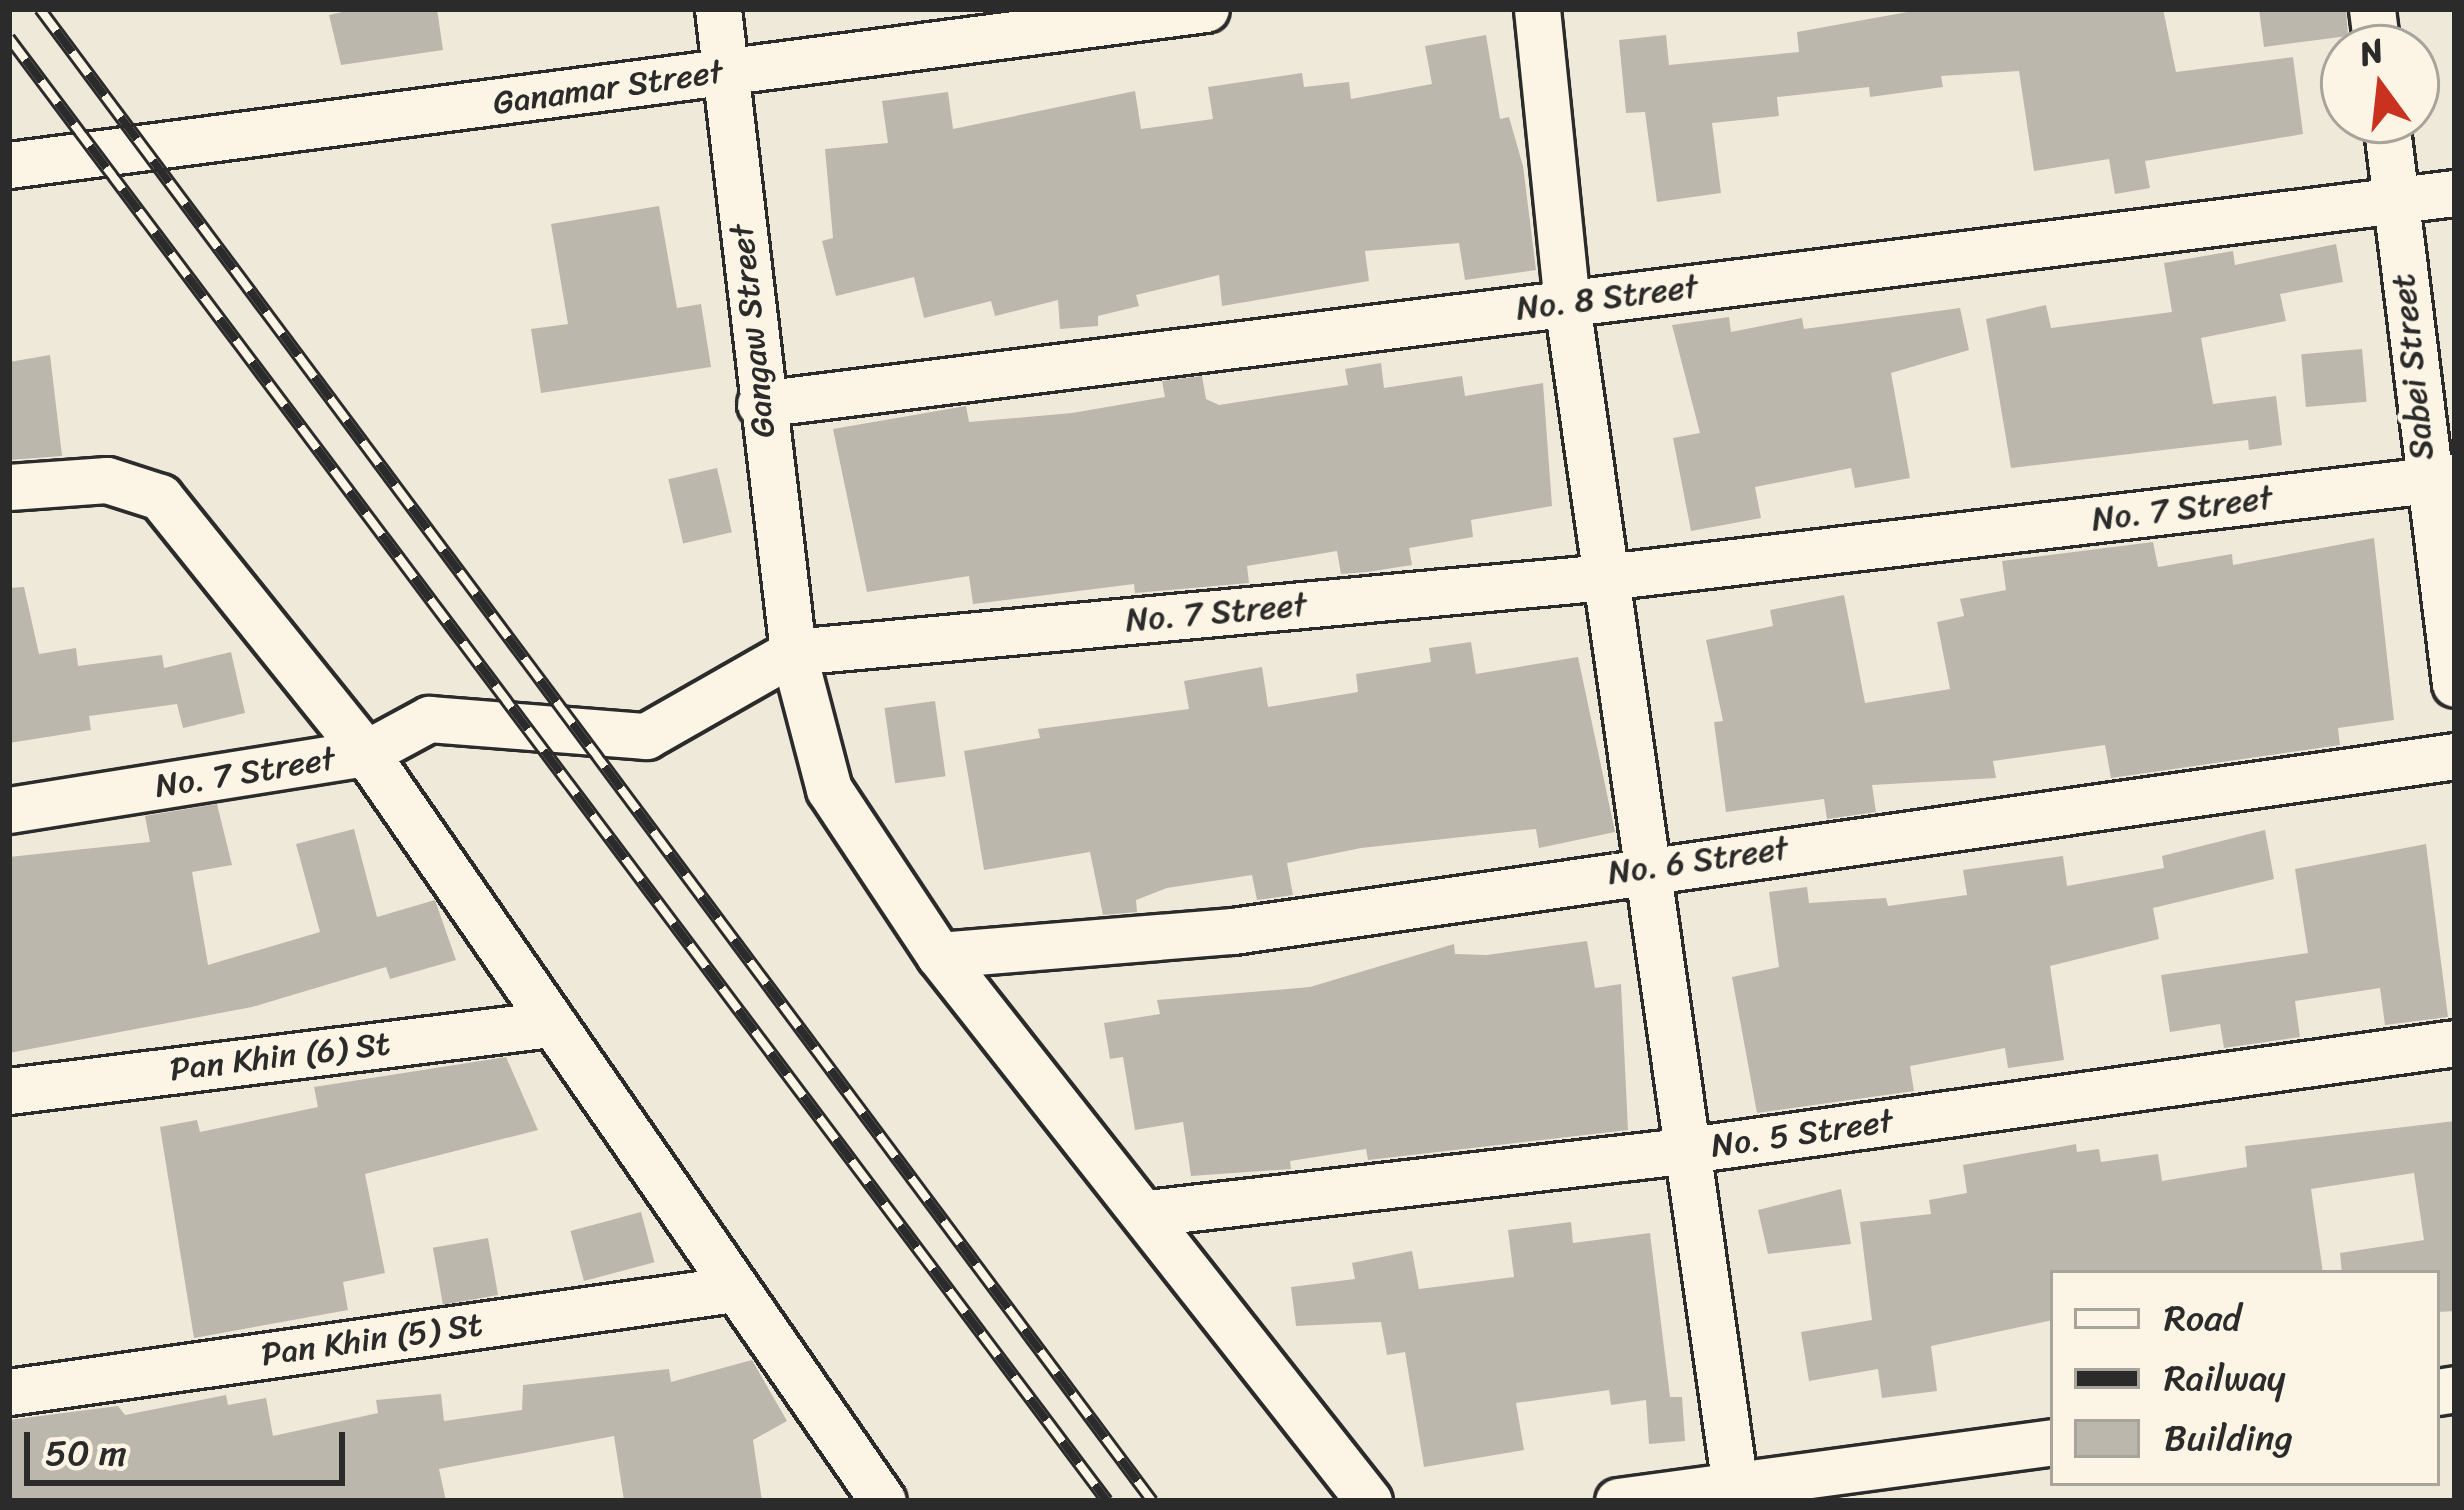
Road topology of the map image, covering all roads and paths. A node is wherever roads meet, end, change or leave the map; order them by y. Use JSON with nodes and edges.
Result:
{"nodes":[{"id":1,"x":718,"y":9,"type":"edge"},
{"id":2,"x":1206,"y":9,"type":"edge"},
{"id":3,"x":1537,"y":9,"type":"edge"},
{"id":4,"x":727,"y":70,"type":"junction"},
{"id":5,"x":2389,"y":144,"type":"edge"},
{"id":6,"x":9,"y":165,"type":"edge"},
{"id":7,"x":2455,"y":194,"type":"edge"},
{"id":8,"x":2396,"y":201,"type":"junction"},
{"id":9,"x":1567,"y":302,"type":"junction"},
{"id":10,"x":760,"y":404,"type":"junction"},
{"id":11,"x":2440,"y":478,"type":"edge"},
{"id":12,"x":9,"y":487,"type":"edge"},
{"id":13,"x":1606,"y":577,"type":"junction"},
{"id":14,"x":793,"y":652,"type":"junction"},
{"id":15,"x":2455,"y":684,"type":"edge"},
{"id":16,"x":366,"y":753,"type":"junction"},
{"id":17,"x":2455,"y":756,"type":"edge"},
{"id":18,"x":9,"y":810,"type":"edge"},
{"id":19,"x":1645,"y":868,"type":"junction"},
{"id":20,"x":939,"y":955,"type":"junction"},
{"id":21,"x":551,"y":1024,"type":"junction"},
{"id":22,"x":2455,"y":1043,"type":"edge"},
{"id":23,"x":9,"y":1091,"type":"edge"},
{"id":24,"x":1682,"y":1151,"type":"junction"},
{"id":25,"x":1148,"y":1213,"type":"junction"},
{"id":26,"x":734,"y":1289,"type":"junction"},
{"id":27,"x":9,"y":1392,"type":"edge"},
{"id":28,"x":2050,"y":1442,"type":"edge"},
{"id":29,"x":1736,"y":1492,"type":"edge"},
{"id":30,"x":883,"y":1501,"type":"edge"},
{"id":31,"x":1369,"y":1501,"type":"edge"},
{"id":32,"x":1618,"y":1501,"type":"edge"}],
"edges":[{"from":1,"to":4,"type":"street","name":"Gangaw Street"},
{"from":2,"to":4,"type":"street","name":"Ganamar Street"},
{"from":3,"to":9,"type":"street"},
{"from":4,"to":6,"type":"street","name":"Ganamar Street"},
{"from":4,"to":10,"type":"street","name":"Gangaw Street"},
{"from":5,"to":8,"type":"street","name":"Sabei Street"},
{"from":7,"to":8,"type":"street","name":"No. 8 Street"},
{"from":8,"to":9,"type":"street","name":"No. 8 Street"},
{"from":8,"to":11,"type":"street","name":"Sabei Street"},
{"from":9,"to":10,"type":"street","name":"No. 8 Street"},
{"from":9,"to":13,"type":"street"},
{"from":10,"to":14,"type":"street","name":"Gangaw Street"},
{"from":11,"to":13,"type":"street","name":"No. 7 Street"},
{"from":11,"to":15,"type":"street","name":"Sabei Street"},
{"from":12,"to":16,"type":"street"},
{"from":13,"to":14,"type":"street","name":"No. 7 Street"},
{"from":13,"to":19,"type":"street"},
{"from":14,"to":16,"type":"street","name":"No. 7 Street"},
{"from":14,"to":20,"type":"street","name":"Gangaw Street"},
{"from":16,"to":18,"type":"street","name":"No. 7 Street"},
{"from":16,"to":21,"type":"street"},
{"from":17,"to":19,"type":"street","name":"No. 6 Street"},
{"from":19,"to":20,"type":"street","name":"No. 6 Street"},
{"from":19,"to":24,"type":"street"},
{"from":20,"to":25,"type":"street","name":"Gangaw Street"},
{"from":21,"to":23,"type":"street","name":"Pan Khin (6) St"},
{"from":21,"to":26,"type":"street"},
{"from":22,"to":24,"type":"street","name":"No. 5 Street"},
{"from":24,"to":25,"type":"street","name":"No. 5 Street"},
{"from":24,"to":29,"type":"street"},
{"from":25,"to":31,"type":"street","name":"Gangaw Street"},
{"from":26,"to":27,"type":"street","name":"Pan Khin (5) St"},
{"from":26,"to":30,"type":"street"},
{"from":28,"to":29,"type":"street"},
{"from":29,"to":32,"type":"street"}]}
